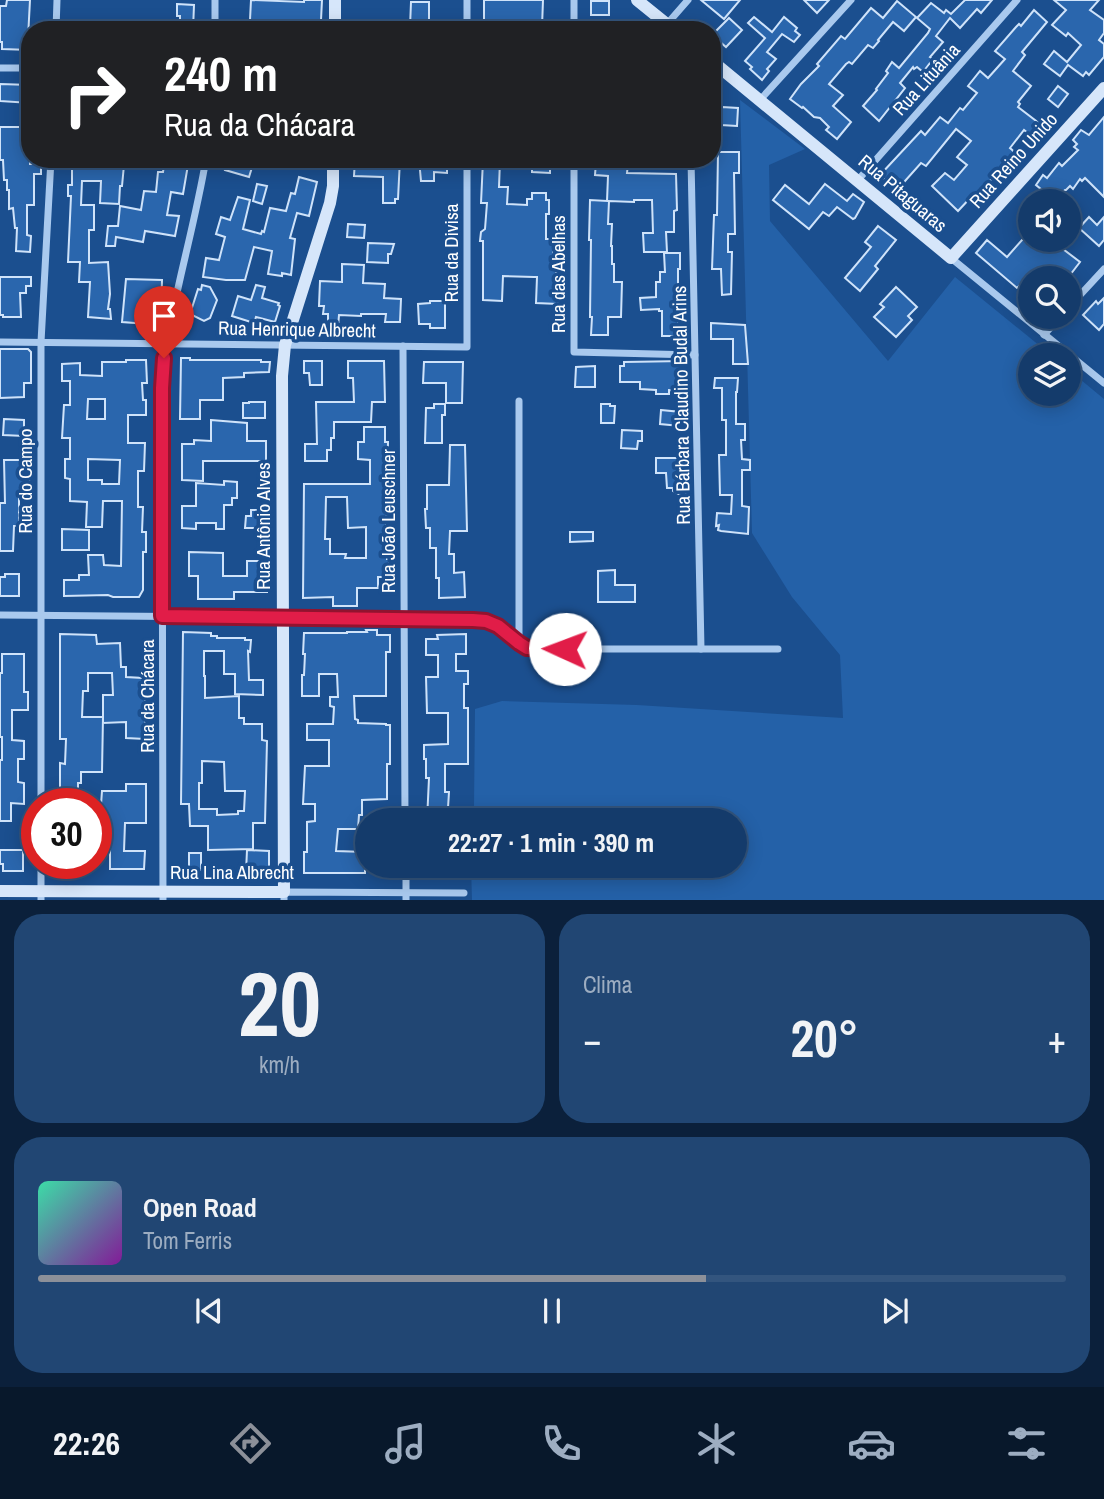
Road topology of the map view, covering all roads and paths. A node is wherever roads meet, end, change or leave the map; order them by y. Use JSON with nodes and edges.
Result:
{"nodes":[{"id":1,"x":57,"y":0,"type":"edge"},
{"id":2,"x":215,"y":0,"type":"edge"},
{"id":3,"x":335,"y":0,"type":"edge"},
{"id":4,"x":467,"y":0,"type":"edge"},
{"id":5,"x":574,"y":0,"type":"edge"},
{"id":6,"x":637,"y":0,"type":"edge"},
{"id":7,"x":688,"y":0,"type":"edge"},
{"id":8,"x":851,"y":0,"type":"edge"},
{"id":9,"x":1017,"y":0,"type":"edge"},
{"id":10,"x":56,"y":21,"type":"edge"},
{"id":11,"x":215,"y":21,"type":"edge"},
{"id":12,"x":335,"y":21,"type":"edge"},
{"id":13,"x":467,"y":21,"type":"edge"},
{"id":14,"x":574,"y":21,"type":"edge"},
{"id":15,"x":663,"y":21,"type":"edge"},
{"id":16,"x":674,"y":21,"type":"edge"},
{"id":17,"x":0,"y":68,"type":"edge"},
{"id":18,"x":21,"y":68,"type":"edge"},
{"id":19,"x":721,"y":68,"type":"edge"},
{"id":20,"x":1104,"y":88,"type":"edge"},
{"id":21,"x":760,"y":100,"type":"junction"},
{"id":22,"x":51,"y":168,"type":"edge"},
{"id":23,"x":204,"y":168,"type":"edge"},
{"id":24,"x":333,"y":168,"type":"edge"},
{"id":25,"x":467,"y":168,"type":"edge"},
{"id":26,"x":574,"y":168,"type":"edge"},
{"id":27,"x":689,"y":168,"type":"edge"},
{"id":28,"x":858,"y":180,"type":"junction"},
{"id":29,"x":951,"y":258,"type":"junction"},
{"id":30,"x":1104,"y":269,"type":"edge"},
{"id":31,"x":1081,"y":294,"type":"edge"},
{"id":32,"x":1049,"y":329,"type":"edge"},
{"id":33,"x":1044,"y":335,"type":"junction"},
{"id":34,"x":0,"y":342,"type":"edge"},
{"id":35,"x":41,"y":342,"type":"junction"},
{"id":36,"x":166,"y":344,"type":"junction"},
{"id":37,"x":285,"y":345,"type":"junction"},
{"id":38,"x":403,"y":346,"type":"junction"},
{"id":39,"x":467,"y":347,"type":"joint"},
{"id":40,"x":695,"y":355,"type":"junction"},
{"id":41,"x":1104,"y":383,"type":"edge"},
{"id":42,"x":519,"y":401,"type":"dead end"},
{"id":43,"x":0,"y":615,"type":"edge"},
{"id":44,"x":41,"y":615,"type":"junction"},
{"id":45,"x":162,"y":616,"type":"junction"},
{"id":46,"x":283,"y":617,"type":"junction"},
{"id":47,"x":405,"y":618,"type":"junction"},
{"id":48,"x":519,"y":643,"type":"junction"},
{"id":49,"x":701,"y":649,"type":"junction"},
{"id":50,"x":778,"y":649,"type":"dead end"},
{"id":51,"x":41,"y":788,"type":"edge"},
{"id":52,"x":405,"y":808,"type":"edge"},
{"id":53,"x":406,"y":878,"type":"edge"},
{"id":54,"x":0,"y":891,"type":"edge"},
{"id":55,"x":464,"y":893,"type":"dead end"},
{"id":56,"x":41,"y":896,"type":"edge"},
{"id":57,"x":163,"y":896,"type":"edge"},
{"id":58,"x":284,"y":896,"type":"edge"},
{"id":59,"x":406,"y":897,"type":"edge"}],
"edges":[{"from":1,"to":10,"type":"street"},
{"from":2,"to":11,"type":"street"},
{"from":3,"to":12,"type":"street"},
{"from":4,"to":13,"type":"street"},
{"from":5,"to":14,"type":"street"},
{"from":6,"to":15,"type":"street"},
{"from":7,"to":16,"type":"street"},
{"from":8,"to":21,"type":"street"},
{"from":9,"to":28,"type":"street","name":"Rua Lituânia"},
{"from":17,"to":18,"type":"street"},
{"from":19,"to":21,"type":"street","name":"Rua Pitaguaras"},
{"from":20,"to":29,"type":"street","name":"Rua Reino Unido"},
{"from":21,"to":28,"type":"street","name":"Rua Pitaguaras"},
{"from":22,"to":35,"type":"street","name":"Rua do Campo"},
{"from":23,"to":36,"type":"street","name":"Rua da Chácara"},
{"from":24,"to":37,"type":"street","name":"Rua Antônio Alves"},
{"from":25,"to":39,"type":"street","name":"Rua da Divisa"},
{"from":26,"to":40,"type":"street","name":"Rua das Abelhas"},
{"from":27,"to":40,"type":"street","name":"Rua Bárbara Claudino Budal Arins"},
{"from":28,"to":29,"type":"street","name":"Rua Pitaguaras"},
{"from":29,"to":33,"type":"street","name":"Rua Pitaguaras"},
{"from":30,"to":31,"type":"street"},
{"from":32,"to":33,"type":"street"},
{"from":33,"to":41,"type":"street","name":"Rua Pitaguaras"},
{"from":34,"to":35,"type":"street","name":"Rua Henrique Albrecht"},
{"from":35,"to":36,"type":"street","name":"Rua Henrique Albrecht"},
{"from":35,"to":44,"type":"street","name":"Rua do Campo"},
{"from":36,"to":37,"type":"street","name":"Rua Henrique Albrecht"},
{"from":36,"to":45,"type":"street","name":"Rua da Chácara"},
{"from":37,"to":38,"type":"street","name":"Rua Henrique Albrecht"},
{"from":37,"to":46,"type":"street","name":"Rua Antônio Alves"},
{"from":38,"to":39,"type":"street","name":"Rua Henrique Albrecht"},
{"from":38,"to":47,"type":"street","name":"Rua João Leuschner"},
{"from":40,"to":49,"type":"street","name":"Rua Bárbara Claudino Budal Arins"},
{"from":42,"to":48,"type":"street"},
{"from":43,"to":44,"type":"street"},
{"from":44,"to":45,"type":"street"},
{"from":44,"to":51,"type":"street","name":"Rua do Campo"},
{"from":45,"to":46,"type":"street"},
{"from":45,"to":57,"type":"street","name":"Rua da Chácara"},
{"from":46,"to":47,"type":"street"},
{"from":46,"to":58,"type":"street","name":"Rua Antônio Alves"},
{"from":47,"to":48,"type":"street"},
{"from":47,"to":52,"type":"street","name":"Rua João Leuschner"},
{"from":48,"to":49,"type":"street"},
{"from":49,"to":50,"type":"street"},
{"from":53,"to":59,"type":"street"},
{"from":54,"to":56,"type":"street","name":"Rua Lina Albrecht"},
{"from":55,"to":59,"type":"street","name":"Rua Lina Albrecht"},
{"from":56,"to":57,"type":"street","name":"Rua Lina Albrecht"},
{"from":57,"to":58,"type":"street","name":"Rua Lina Albrecht"},
{"from":58,"to":59,"type":"street","name":"Rua Lina Albrecht"}]}
